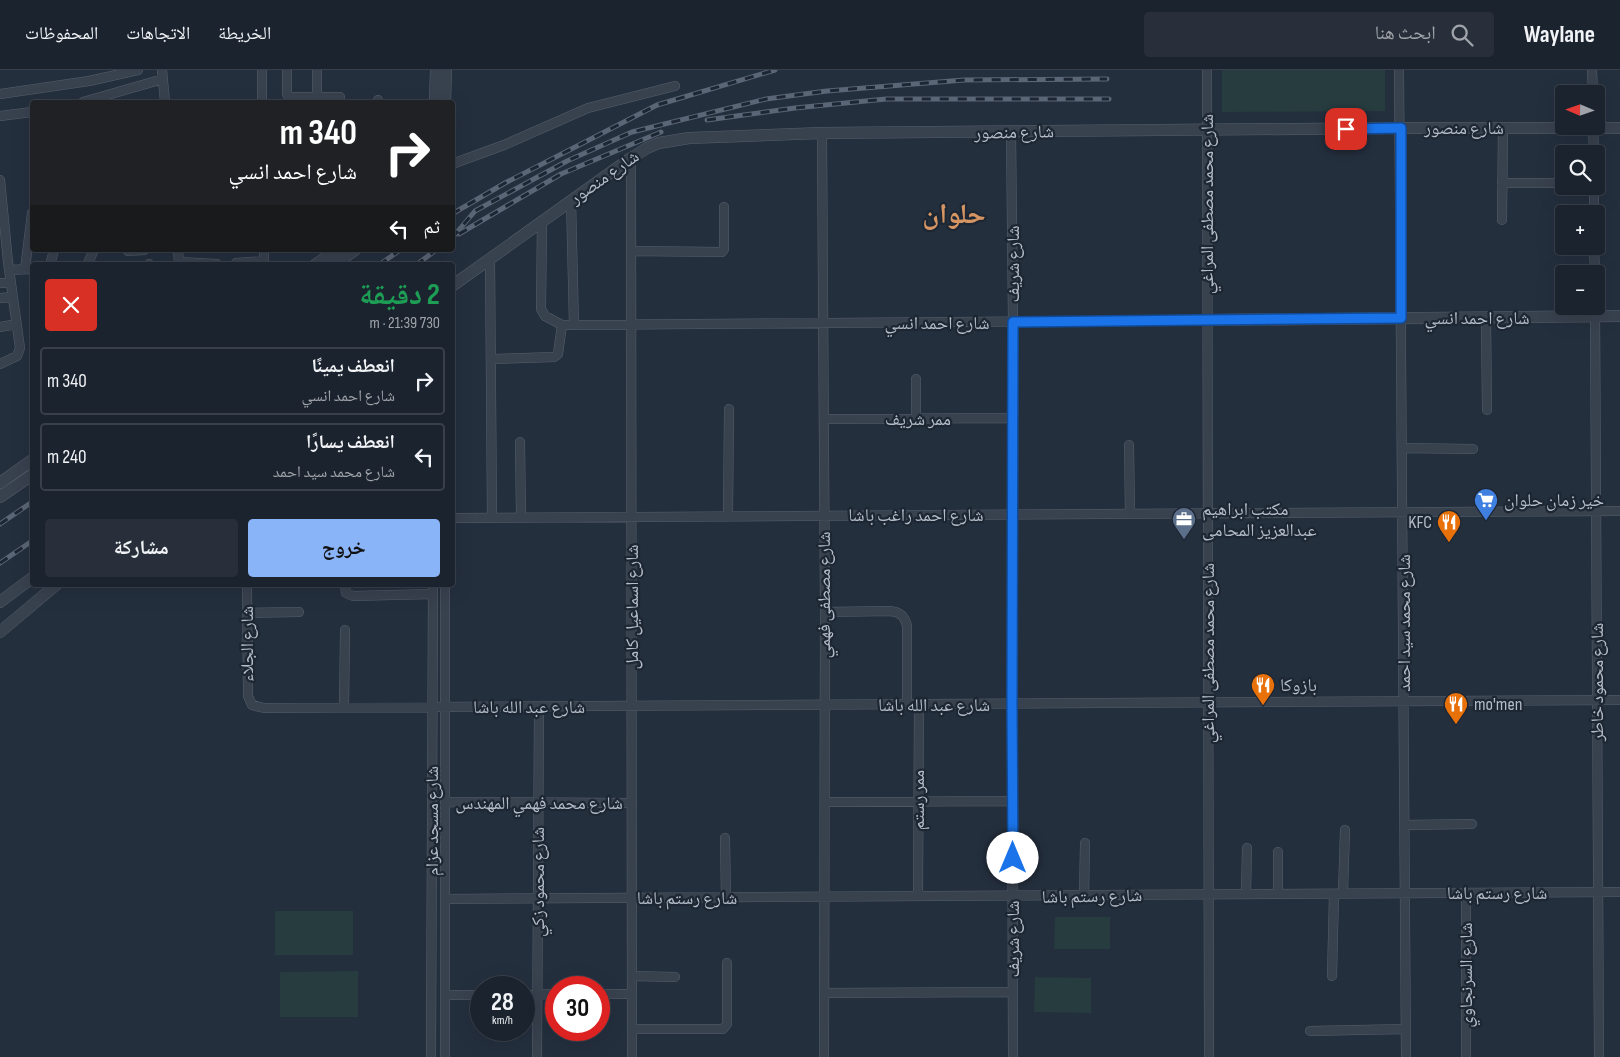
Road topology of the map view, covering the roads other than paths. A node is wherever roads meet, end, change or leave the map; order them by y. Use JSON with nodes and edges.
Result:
{"nodes":[{"id":1,"x":138,"y":70,"type":"edge"},
{"id":2,"x":262,"y":70,"type":"edge"},
{"id":3,"x":287,"y":70,"type":"edge"},
{"id":4,"x":317,"y":70,"type":"edge"},
{"id":5,"x":436,"y":70,"type":"edge"},
{"id":6,"x":446,"y":70,"type":"edge"},
{"id":7,"x":1207,"y":70,"type":"edge"},
{"id":8,"x":1399,"y":70,"type":"edge"},
{"id":9,"x":1592,"y":70,"type":"edge"},
{"id":10,"x":163,"y":75,"type":"edge"},
{"id":11,"x":1593,"y":85,"type":"edge"},
{"id":12,"x":675,"y":86,"type":"dead end"},
{"id":13,"x":0,"y":94,"type":"edge"},
{"id":14,"x":340,"y":97,"type":"dead end"},
{"id":15,"x":89,"y":100,"type":"edge"},
{"id":16,"x":165,"y":100,"type":"edge"},
{"id":17,"x":262,"y":100,"type":"edge"},
{"id":18,"x":317,"y":100,"type":"edge"},
{"id":19,"x":435,"y":100,"type":"edge"},
{"id":20,"x":445,"y":100,"type":"edge"},
{"id":21,"x":30,"y":112,"type":"edge"},
{"id":22,"x":0,"y":116,"type":"edge"},
{"id":23,"x":1555,"y":127,"type":"edge"},
{"id":24,"x":1605,"y":127,"type":"edge"},
{"id":25,"x":1401,"y":128,"type":"junction"},
{"id":26,"x":1503,"y":128,"type":"junction"},
{"id":27,"x":1620,"y":128,"type":"edge"},
{"id":28,"x":1207,"y":130,"type":"junction"},
{"id":29,"x":1011,"y":132,"type":"junction"},
{"id":30,"x":822,"y":133,"type":"junction"},
{"id":31,"x":631,"y":158,"type":"junction"},
{"id":32,"x":455,"y":163,"type":"edge"},
{"id":33,"x":0,"y":180,"type":"edge"},
{"id":34,"x":1502,"y":183,"type":"junction"},
{"id":35,"x":1555,"y":183,"type":"edge"},
{"id":36,"x":571,"y":200,"type":"junction"},
{"id":37,"x":724,"y":207,"type":"dead end"},
{"id":38,"x":1502,"y":220,"type":"dead end"},
{"id":39,"x":542,"y":222,"type":"junction"},
{"id":40,"x":30,"y":250,"type":"edge"},
{"id":41,"x":631,"y":251,"type":"junction"},
{"id":42,"x":333,"y":252,"type":"edge"},
{"id":43,"x":352,"y":252,"type":"edge"},
{"id":44,"x":490,"y":259,"type":"junction"},
{"id":45,"x":319,"y":262,"type":"edge"},
{"id":46,"x":337,"y":262,"type":"edge"},
{"id":47,"x":6,"y":264,"type":"edge"},
{"id":48,"x":29,"y":269,"type":"edge"},
{"id":49,"x":0,"y":282,"type":"edge"},
{"id":50,"x":11,"y":283,"type":"junction"},
{"id":51,"x":455,"y":284,"type":"edge"},
{"id":52,"x":13,"y":297,"type":"junction"},
{"id":53,"x":0,"y":298,"type":"edge"},
{"id":54,"x":1605,"y":313,"type":"edge"},
{"id":55,"x":1555,"y":314,"type":"edge"},
{"id":56,"x":1595,"y":315,"type":"edge"},
{"id":57,"x":1620,"y":316,"type":"edge"},
{"id":58,"x":1401,"y":318,"type":"junction"},
{"id":59,"x":1486,"y":318,"type":"junction"},
{"id":60,"x":1207,"y":320,"type":"junction"},
{"id":61,"x":1013,"y":322,"type":"junction"},
{"id":62,"x":823,"y":323,"type":"junction"},
{"id":63,"x":17,"y":324,"type":"junction"},
{"id":64,"x":631,"y":324,"type":"junction"},
{"id":65,"x":562,"y":325,"type":"junction"},
{"id":66,"x":574,"y":325,"type":"junction"},
{"id":67,"x":0,"y":327,"type":"edge"},
{"id":68,"x":490,"y":359,"type":"junction"},
{"id":69,"x":0,"y":364,"type":"edge"},
{"id":70,"x":916,"y":379,"type":"dead end"},
{"id":71,"x":728,"y":409,"type":"dead end"},
{"id":72,"x":1487,"y":410,"type":"dead end"},
{"id":73,"x":1013,"y":418,"type":"junction"},
{"id":74,"x":824,"y":419,"type":"junction"},
{"id":75,"x":916,"y":419,"type":"junction"},
{"id":76,"x":520,"y":442,"type":"dead end"},
{"id":77,"x":1129,"y":445,"type":"dead end"},
{"id":78,"x":1402,"y":448,"type":"junction"},
{"id":79,"x":1473,"y":448,"type":"dead end"},
{"id":80,"x":30,"y":461,"type":"edge"},
{"id":81,"x":30,"y":475,"type":"edge"},
{"id":82,"x":0,"y":483,"type":"edge"},
{"id":83,"x":0,"y":497,"type":"edge"},
{"id":84,"x":1596,"y":511,"type":"junction"},
{"id":85,"x":1620,"y":511,"type":"edge"},
{"id":86,"x":1403,"y":512,"type":"junction"},
{"id":87,"x":1208,"y":513,"type":"junction"},
{"id":88,"x":1130,"y":514,"type":"junction"},
{"id":89,"x":1012,"y":515,"type":"junction"},
{"id":90,"x":728,"y":516,"type":"junction"},
{"id":91,"x":824,"y":516,"type":"junction"},
{"id":92,"x":631,"y":517,"type":"junction"},
{"id":93,"x":455,"y":518,"type":"edge"},
{"id":94,"x":492,"y":518,"type":"junction"},
{"id":95,"x":521,"y":518,"type":"junction"},
{"id":96,"x":30,"y":580,"type":"edge"},
{"id":97,"x":54,"y":587,"type":"edge"},
{"id":98,"x":246,"y":587,"type":"edge"},
{"id":99,"x":345,"y":587,"type":"edge"},
{"id":100,"x":445,"y":587,"type":"edge"},
{"id":101,"x":433,"y":589,"type":"edge"},
{"id":102,"x":0,"y":602,"type":"edge"},
{"id":103,"x":298,"y":612,"type":"dead end"},
{"id":104,"x":825,"y":612,"type":"junction"},
{"id":105,"x":247,"y":613,"type":"junction"},
{"id":106,"x":345,"y":630,"type":"dead end"},
{"id":107,"x":0,"y":632,"type":"edge"},
{"id":108,"x":1597,"y":700,"type":"junction"},
{"id":109,"x":1620,"y":700,"type":"edge"},
{"id":110,"x":1404,"y":702,"type":"junction"},
{"id":111,"x":250,"y":703,"type":"joint"},
{"id":112,"x":1208,"y":703,"type":"junction"},
{"id":113,"x":1012,"y":704,"type":"junction"},
{"id":114,"x":824,"y":705,"type":"junction"},
{"id":115,"x":907,"y":705,"type":"junction"},
{"id":116,"x":919,"y":705,"type":"junction"},
{"id":117,"x":539,"y":707,"type":"junction"},
{"id":118,"x":632,"y":707,"type":"junction"},
{"id":119,"x":344,"y":708,"type":"junction"},
{"id":120,"x":433,"y":708,"type":"junction"},
{"id":121,"x":445,"y":708,"type":"junction"},
{"id":122,"x":1013,"y":801,"type":"junction"},
{"id":123,"x":445,"y":802,"type":"junction"},
{"id":124,"x":825,"y":802,"type":"junction"},
{"id":125,"x":918,"y":802,"type":"junction"},
{"id":126,"x":538,"y":803,"type":"junction"},
{"id":127,"x":632,"y":803,"type":"junction"},
{"id":128,"x":1472,"y":824,"type":"dead end"},
{"id":129,"x":1405,"y":825,"type":"junction"},
{"id":130,"x":1345,"y":830,"type":"dead end"},
{"id":131,"x":725,"y":838,"type":"dead end"},
{"id":132,"x":1085,"y":843,"type":"dead end"},
{"id":133,"x":1247,"y":848,"type":"dead end"},
{"id":134,"x":1278,"y":852,"type":"dead end"},
{"id":135,"x":1597,"y":892,"type":"junction"},
{"id":136,"x":1620,"y":892,"type":"edge"},
{"id":137,"x":1343,"y":893,"type":"junction"},
{"id":138,"x":1405,"y":893,"type":"junction"},
{"id":139,"x":1466,"y":893,"type":"junction"},
{"id":140,"x":1208,"y":894,"type":"junction"},
{"id":141,"x":1246,"y":894,"type":"junction"},
{"id":142,"x":1278,"y":894,"type":"junction"},
{"id":143,"x":1334,"y":894,"type":"junction"},
{"id":144,"x":918,"y":896,"type":"junction"},
{"id":145,"x":1013,"y":896,"type":"junction"},
{"id":146,"x":1084,"y":896,"type":"junction"},
{"id":147,"x":825,"y":897,"type":"junction"},
{"id":148,"x":632,"y":898,"type":"junction"},
{"id":149,"x":726,"y":898,"type":"junction"},
{"id":150,"x":445,"y":899,"type":"junction"},
{"id":151,"x":537,"y":899,"type":"junction"},
{"id":152,"x":727,"y":963,"type":"dead end"},
{"id":153,"x":632,"y":976,"type":"junction"},
{"id":154,"x":675,"y":976,"type":"dead end"},
{"id":155,"x":1332,"y":976,"type":"dead end"},
{"id":156,"x":1013,"y":992,"type":"junction"},
{"id":157,"x":824,"y":993,"type":"junction"},
{"id":158,"x":537,"y":994,"type":"junction"},
{"id":159,"x":545,"y":994,"type":"edge"},
{"id":160,"x":610,"y":994,"type":"edge"},
{"id":161,"x":632,"y":994,"type":"junction"},
{"id":162,"x":445,"y":995,"type":"junction"},
{"id":163,"x":470,"y":995,"type":"edge"},
{"id":164,"x":1406,"y":1029,"type":"junction"},
{"id":165,"x":632,"y":1030,"type":"junction"},
{"id":166,"x":1310,"y":1031,"type":"dead end"},
{"id":167,"x":431,"y":1057,"type":"edge"},
{"id":168,"x":445,"y":1057,"type":"edge"},
{"id":169,"x":537,"y":1057,"type":"edge"},
{"id":170,"x":632,"y":1057,"type":"edge"},
{"id":171,"x":824,"y":1057,"type":"edge"},
{"id":172,"x":1013,"y":1057,"type":"edge"},
{"id":173,"x":1208,"y":1057,"type":"edge"},
{"id":174,"x":1406,"y":1057,"type":"edge"},
{"id":175,"x":1466,"y":1057,"type":"edge"},
{"id":176,"x":1599,"y":1057,"type":"edge"}],
"edges":[{"from":1,"to":13,"type":"street"},
{"from":2,"to":17,"type":"street"},
{"from":3,"to":18,"type":"street"},
{"from":4,"to":18,"type":"street"},
{"from":5,"to":19,"type":"street"},
{"from":6,"to":20,"type":"street"},
{"from":7,"to":28,"type":"street","name":"شارع محمد مصطفى المراغي"},
{"from":8,"to":25,"type":"street","name":"شارع محمد سيد احمد"},
{"from":9,"to":11,"type":"street"},
{"from":10,"to":15,"type":"street"},
{"from":10,"to":16,"type":"street"},
{"from":12,"to":32,"type":"street"},
{"from":14,"to":18,"type":"street"},
{"from":21,"to":22,"type":"street"},
{"from":23,"to":26,"type":"street","name":"شارع منصور"},
{"from":24,"to":27,"type":"street","name":"شارع منصور"},
{"from":25,"to":26,"type":"street","name":"شارع منصور"},
{"from":25,"to":28,"type":"street","name":"شارع منصور"},
{"from":25,"to":58,"type":"street","name":"شارع محمد سيد احمد"},
{"from":26,"to":34,"type":"street"},
{"from":28,"to":29,"type":"street","name":"شارع منصور"},
{"from":28,"to":60,"type":"street","name":"شارع محمد مصطفى المراغي"},
{"from":29,"to":30,"type":"street","name":"شارع منصور"},
{"from":29,"to":61,"type":"street","name":"شارع شريف"},
{"from":30,"to":31,"type":"street","name":"شارع منصور"},
{"from":30,"to":62,"type":"street","name":"شارع مصطفى فهمي"},
{"from":31,"to":36,"type":"street","name":"شارع منصور"},
{"from":31,"to":41,"type":"street","name":"شارع اسماعيل كامل"},
{"from":33,"to":47,"type":"street"},
{"from":34,"to":35,"type":"street"},
{"from":34,"to":38,"type":"street"},
{"from":36,"to":39,"type":"street","name":"شارع منصور"},
{"from":36,"to":66,"type":"street"},
{"from":37,"to":41,"type":"street"},
{"from":39,"to":44,"type":"street","name":"شارع منصور"},
{"from":39,"to":65,"type":"street"},
{"from":40,"to":48,"type":"street"},
{"from":41,"to":64,"type":"street","name":"شارع اسماعيل كامل"},
{"from":42,"to":45,"type":"street"},
{"from":43,"to":46,"type":"street"},
{"from":44,"to":51,"type":"street","name":"شارع منصور"},
{"from":44,"to":68,"type":"street"},
{"from":47,"to":48,"type":"street"},
{"from":47,"to":50,"type":"street"},
{"from":49,"to":50,"type":"street"},
{"from":50,"to":52,"type":"street"},
{"from":52,"to":53,"type":"street"},
{"from":52,"to":63,"type":"street"},
{"from":54,"to":57,"type":"street","name":"شارع احمد انسي"},
{"from":55,"to":59,"type":"street","name":"شارع احمد انسي"},
{"from":56,"to":84,"type":"street","name":"شارع محمود خاطر"},
{"from":58,"to":59,"type":"street","name":"شارع احمد انسي"},
{"from":58,"to":60,"type":"street","name":"شارع احمد انسي"},
{"from":58,"to":78,"type":"street","name":"شارع محمد سيد احمد"},
{"from":59,"to":72,"type":"street"},
{"from":60,"to":61,"type":"street","name":"شارع احمد انسي"},
{"from":60,"to":87,"type":"street","name":"شارع محمد مصطفى المراغي"},
{"from":61,"to":62,"type":"street","name":"شارع احمد انسي"},
{"from":61,"to":73,"type":"street","name":"شارع شريف"},
{"from":62,"to":64,"type":"street","name":"شارع احمد انسي"},
{"from":62,"to":74,"type":"street","name":"شارع مصطفى فهمي"},
{"from":63,"to":67,"type":"street"},
{"from":63,"to":69,"type":"street"},
{"from":64,"to":66,"type":"street","name":"شارع احمد انسي"},
{"from":64,"to":92,"type":"street","name":"شارع اسماعيل كامل"},
{"from":65,"to":66,"type":"street","name":"شارع احمد انسي"},
{"from":65,"to":68,"type":"street"},
{"from":68,"to":94,"type":"street"},
{"from":70,"to":75,"type":"street"},
{"from":71,"to":90,"type":"street"},
{"from":73,"to":75,"type":"street","name":"ممر شريف"},
{"from":73,"to":89,"type":"street","name":"شارع شريف"},
{"from":74,"to":75,"type":"street","name":"ممر شريف"},
{"from":74,"to":91,"type":"street","name":"شارع مصطفى فهمي"},
{"from":76,"to":95,"type":"street"},
{"from":77,"to":88,"type":"street"},
{"from":78,"to":79,"type":"street"},
{"from":78,"to":86,"type":"street","name":"شارع محمد سيد احمد"},
{"from":80,"to":82,"type":"street"},
{"from":81,"to":83,"type":"street"},
{"from":84,"to":85,"type":"street","name":"شارع احمد راغب باشا"},
{"from":84,"to":86,"type":"street","name":"شارع احمد راغب باشا"},
{"from":84,"to":108,"type":"street","name":"شارع محمود خاطر"},
{"from":86,"to":87,"type":"street","name":"شارع احمد راغب باشا"},
{"from":86,"to":110,"type":"street","name":"شارع محمد سيد احمد"},
{"from":87,"to":88,"type":"street","name":"شارع احمد راغب باشا"},
{"from":87,"to":112,"type":"street","name":"شارع محمد مصطفى المراغي"},
{"from":88,"to":89,"type":"street","name":"شارع احمد راغب باشا"},
{"from":89,"to":91,"type":"street","name":"شارع احمد راغب باشا"},
{"from":89,"to":113,"type":"street","name":"شارع شريف"},
{"from":90,"to":91,"type":"street","name":"شارع احمد راغب باشا"},
{"from":90,"to":92,"type":"street","name":"شارع احمد راغب باشا"},
{"from":91,"to":104,"type":"street","name":"شارع مصطفى فهمي"},
{"from":92,"to":95,"type":"street","name":"شارع احمد راغب باشا"},
{"from":92,"to":118,"type":"street","name":"شارع اسماعيل كامل"},
{"from":93,"to":94,"type":"street","name":"شارع احمد راغب باشا"},
{"from":94,"to":95,"type":"street","name":"شارع احمد راغب باشا"},
{"from":96,"to":102,"type":"street"},
{"from":97,"to":107,"type":"street"},
{"from":98,"to":105,"type":"street","name":"شارع الجلاء"},
{"from":99,"to":101,"type":"street"},
{"from":100,"to":121,"type":"street","name":"شارع مسجد عزام"},
{"from":101,"to":120,"type":"street","name":"شارع مسجد عزام"},
{"from":103,"to":105,"type":"street"},
{"from":104,"to":114,"type":"street","name":"شارع مصطفى فهمي"},
{"from":104,"to":115,"type":"street"},
{"from":105,"to":111,"type":"street","name":"شارع الجلاء"},
{"from":106,"to":119,"type":"street"},
{"from":108,"to":109,"type":"street","name":"شارع عبد الله باشا"},
{"from":108,"to":110,"type":"street","name":"شارع عبد الله باشا"},
{"from":108,"to":135,"type":"street","name":"شارع محمود خاطر"},
{"from":110,"to":112,"type":"street","name":"شارع عبد الله باشا"},
{"from":110,"to":129,"type":"street","name":"شارع محمد سيد احمد"},
{"from":111,"to":119,"type":"street","name":"شارع عبد الله باشا"},
{"from":112,"to":113,"type":"street","name":"شارع عبد الله باشا"},
{"from":112,"to":140,"type":"street","name":"شارع محمد مصطفى المراغي"},
{"from":113,"to":116,"type":"street","name":"شارع عبد الله باشا"},
{"from":113,"to":122,"type":"street","name":"شارع شريف"},
{"from":114,"to":115,"type":"street","name":"شارع عبد الله باشا"},
{"from":114,"to":118,"type":"street","name":"شارع عبد الله باشا"},
{"from":114,"to":124,"type":"street","name":"شارع مصطفى فهمي"},
{"from":115,"to":116,"type":"street","name":"شارع عبد الله باشا"},
{"from":116,"to":125,"type":"street","name":"ممر رستم"},
{"from":117,"to":118,"type":"street","name":"شارع عبد الله باشا"},
{"from":117,"to":121,"type":"street","name":"شارع عبد الله باشا"},
{"from":117,"to":126,"type":"street","name":"شارع محمود زكي"},
{"from":118,"to":127,"type":"street","name":"شارع اسماعيل كامل"},
{"from":119,"to":120,"type":"street","name":"شارع عبد الله باشا"},
{"from":120,"to":121,"type":"street","name":"شارع عبد الله باشا"},
{"from":120,"to":167,"type":"street","name":"شارع مسجد عزام"},
{"from":121,"to":123,"type":"street","name":"شارع مسجد عزام"},
{"from":122,"to":125,"type":"street"},
{"from":122,"to":145,"type":"street","name":"شارع شريف"},
{"from":123,"to":126,"type":"street","name":"شارع محمد فهمي المهندس"},
{"from":123,"to":150,"type":"street","name":"شارع مسجد عزام"},
{"from":124,"to":125,"type":"street"},
{"from":124,"to":147,"type":"street","name":"شارع مصطفى فهمي"},
{"from":125,"to":144,"type":"street","name":"ممر رستم"},
{"from":126,"to":127,"type":"street","name":"شارع محمد فهمي المهندس"},
{"from":126,"to":151,"type":"street","name":"شارع محمود زكي"},
{"from":127,"to":148,"type":"street","name":"شارع اسماعيل كامل"},
{"from":128,"to":129,"type":"street"},
{"from":129,"to":138,"type":"street","name":"شارع محمد سيد احمد"},
{"from":130,"to":137,"type":"street"},
{"from":131,"to":149,"type":"street"},
{"from":132,"to":146,"type":"street"},
{"from":133,"to":141,"type":"street"},
{"from":134,"to":142,"type":"street"},
{"from":135,"to":136,"type":"street","name":"شارع رستم باشا"},
{"from":135,"to":139,"type":"street","name":"شارع رستم باشا"},
{"from":135,"to":176,"type":"street","name":"شارع محمود خاطر"},
{"from":137,"to":138,"type":"street","name":"شارع رستم باشا"},
{"from":137,"to":143,"type":"street","name":"شارع رستم باشا"},
{"from":138,"to":139,"type":"street","name":"شارع رستم باشا"},
{"from":138,"to":164,"type":"street","name":"شارع محمد سيد احمد"},
{"from":139,"to":175,"type":"street","name":"شارع السرنجاوي"},
{"from":140,"to":141,"type":"street","name":"شارع رستم باشا"},
{"from":140,"to":146,"type":"street","name":"شارع رستم باشا"},
{"from":140,"to":173,"type":"street","name":"شارع محمد مصطفى المراغي"},
{"from":141,"to":142,"type":"street","name":"شارع رستم باشا"},
{"from":142,"to":143,"type":"street","name":"شارع رستم باشا"},
{"from":143,"to":155,"type":"street"},
{"from":144,"to":145,"type":"street","name":"شارع رستم باشا"},
{"from":144,"to":147,"type":"street","name":"شارع رستم باشا"},
{"from":145,"to":146,"type":"street","name":"شارع رستم باشا"},
{"from":145,"to":156,"type":"street","name":"شارع شريف"},
{"from":147,"to":149,"type":"street","name":"شارع رستم باشا"},
{"from":147,"to":157,"type":"street","name":"شارع مصطفى فهمي"},
{"from":148,"to":149,"type":"street","name":"شارع رستم باشا"},
{"from":148,"to":151,"type":"street","name":"شارع رستم باشا"},
{"from":148,"to":153,"type":"street","name":"شارع اسماعيل كامل"},
{"from":150,"to":151,"type":"street","name":"شارع رستم باشا"},
{"from":150,"to":162,"type":"street","name":"شارع مسجد عزام"},
{"from":151,"to":158,"type":"street","name":"شارع محمود زكي"},
{"from":152,"to":165,"type":"street"},
{"from":153,"to":154,"type":"street"},
{"from":153,"to":161,"type":"street","name":"شارع اسماعيل كامل"},
{"from":156,"to":157,"type":"street"},
{"from":156,"to":172,"type":"street","name":"شارع شريف"},
{"from":157,"to":171,"type":"street","name":"شارع مصطفى فهمي"},
{"from":158,"to":159,"type":"street"},
{"from":158,"to":169,"type":"street","name":"شارع محمود زكي"},
{"from":160,"to":161,"type":"street"},
{"from":161,"to":165,"type":"street","name":"شارع اسماعيل كامل"},
{"from":162,"to":163,"type":"street"},
{"from":162,"to":168,"type":"street","name":"شارع مسجد عزام"},
{"from":164,"to":166,"type":"street"},
{"from":164,"to":174,"type":"street","name":"شارع محمد سيد احمد"},
{"from":165,"to":170,"type":"street","name":"شارع اسماعيل كامل"}]}
